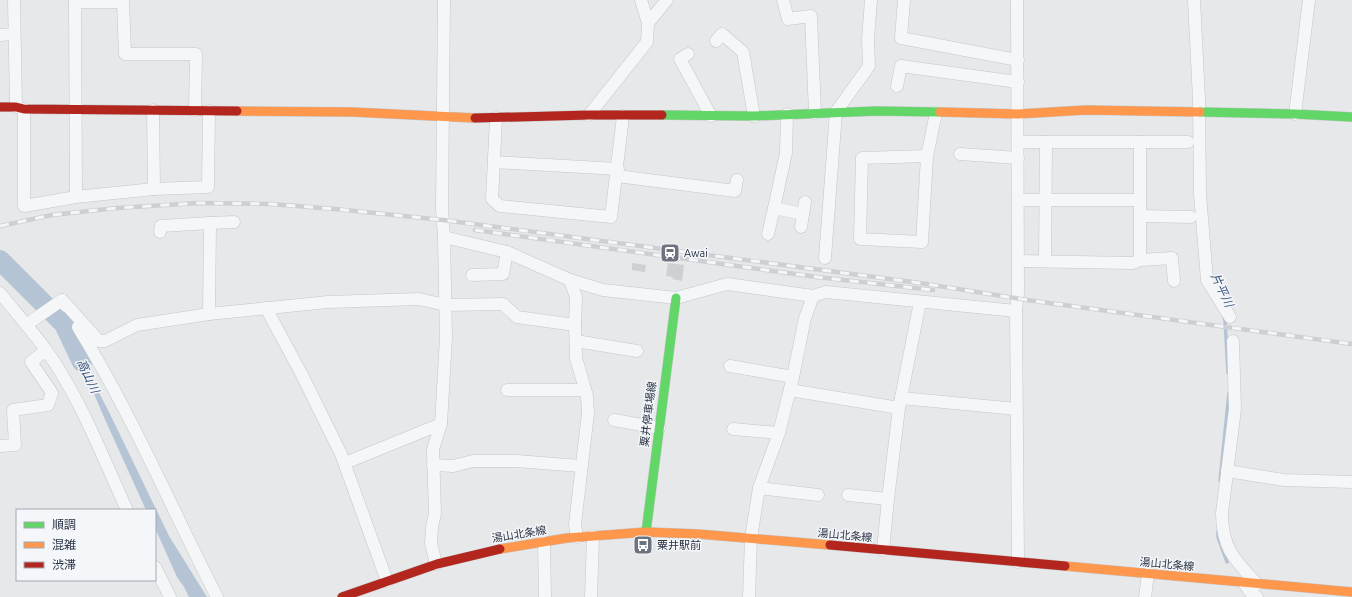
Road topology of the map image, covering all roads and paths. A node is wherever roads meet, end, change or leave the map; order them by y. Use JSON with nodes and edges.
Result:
{"nodes":[{"id":1,"x":14,"y":0,"type":"edge"},
{"id":2,"x":444,"y":0,"type":"edge"},
{"id":3,"x":641,"y":0,"type":"edge"},
{"id":4,"x":667,"y":0,"type":"edge"},
{"id":5,"x":783,"y":0,"type":"edge"},
{"id":6,"x":871,"y":0,"type":"edge"},
{"id":7,"x":904,"y":0,"type":"edge"},
{"id":8,"x":1017,"y":0,"type":"edge"},
{"id":9,"x":1194,"y":0,"type":"edge"},
{"id":10,"x":1309,"y":0,"type":"edge"},
{"id":11,"x":75,"y":1,"type":"edge"},
{"id":12,"x":648,"y":23,"type":"junction"},
{"id":13,"x":14,"y":34,"type":"junction"},
{"id":14,"x":0,"y":35,"type":"edge"},
{"id":15,"x":716,"y":41,"type":"dead end"},
{"id":16,"x":688,"y":54,"type":"dead end"},
{"id":17,"x":1018,"y":60,"type":"junction"},
{"id":18,"x":1018,"y":82,"type":"junction"},
{"id":19,"x":897,"y":86,"type":"dead end"},
{"id":20,"x":0,"y":107,"type":"edge"},
{"id":21,"x":20,"y":108,"type":"junction"},
{"id":22,"x":76,"y":109,"type":"junction"},
{"id":23,"x":153,"y":110,"type":"junction"},
{"id":24,"x":195,"y":110,"type":"junction"},
{"id":25,"x":209,"y":111,"type":"junction"},
{"id":26,"x":836,"y":112,"type":"junction"},
{"id":27,"x":1196,"y":112,"type":"junction"},
{"id":28,"x":815,"y":113,"type":"junction"},
{"id":29,"x":936,"y":113,"type":"junction"},
{"id":30,"x":787,"y":114,"type":"junction"},
{"id":31,"x":1018,"y":114,"type":"junction"},
{"id":32,"x":1295,"y":114,"type":"junction"},
{"id":33,"x":589,"y":116,"type":"junction"},
{"id":34,"x":623,"y":116,"type":"junction"},
{"id":35,"x":711,"y":116,"type":"junction"},
{"id":36,"x":754,"y":116,"type":"junction"},
{"id":37,"x":442,"y":117,"type":"junction"},
{"id":38,"x":1352,"y":117,"type":"edge"},
{"id":39,"x":496,"y":118,"type":"junction"},
{"id":40,"x":1018,"y":142,"type":"junction"},
{"id":41,"x":1046,"y":142,"type":"junction"},
{"id":42,"x":1140,"y":142,"type":"junction"},
{"id":43,"x":1188,"y":142,"type":"dead end"},
{"id":44,"x":960,"y":154,"type":"dead end"},
{"id":45,"x":927,"y":156,"type":"junction"},
{"id":46,"x":1018,"y":158,"type":"junction"},
{"id":47,"x":494,"y":162,"type":"junction"},
{"id":48,"x":617,"y":173,"type":"junction"},
{"id":49,"x":737,"y":180,"type":"dead end"},
{"id":50,"x":154,"y":189,"type":"junction"},
{"id":51,"x":76,"y":197,"type":"junction"},
{"id":52,"x":1018,"y":200,"type":"junction"},
{"id":53,"x":1046,"y":200,"type":"junction"},
{"id":54,"x":1140,"y":200,"type":"junction"},
{"id":55,"x":774,"y":208,"type":"junction"},
{"id":56,"x":1140,"y":216,"type":"junction"},
{"id":57,"x":1191,"y":216,"type":"dead end"},
{"id":58,"x":234,"y":222,"type":"dead end"},
{"id":59,"x":210,"y":223,"type":"junction"},
{"id":60,"x":801,"y":227,"type":"dead end"},
{"id":61,"x":160,"y":232,"type":"dead end"},
{"id":62,"x":768,"y":234,"type":"dead end"},
{"id":63,"x":444,"y":237,"type":"junction"},
{"id":64,"x":507,"y":252,"type":"junction"},
{"id":65,"x":825,"y":258,"type":"dead end"},
{"id":66,"x":1140,"y":260,"type":"junction"},
{"id":67,"x":1018,"y":261,"type":"junction"},
{"id":68,"x":1045,"y":261,"type":"junction"},
{"id":69,"x":472,"y":276,"type":"dead end"},
{"id":70,"x":570,"y":280,"type":"junction"},
{"id":71,"x":1174,"y":281,"type":"dead end"},
{"id":72,"x":0,"y":293,"type":"edge"},
{"id":73,"x":812,"y":296,"type":"junction"},
{"id":74,"x":676,"y":298,"type":"junction"},
{"id":75,"x":59,"y":302,"type":"junction"},
{"id":76,"x":920,"y":302,"type":"junction"},
{"id":77,"x":445,"y":305,"type":"junction"},
{"id":78,"x":266,"y":308,"type":"junction"},
{"id":79,"x":1016,"y":312,"type":"junction"},
{"id":80,"x":209,"y":314,"type":"junction"},
{"id":81,"x":1230,"y":317,"type":"dead end"},
{"id":82,"x":29,"y":323,"type":"junction"},
{"id":83,"x":575,"y":325,"type":"junction"},
{"id":84,"x":576,"y":341,"type":"junction"},
{"id":85,"x":1233,"y":341,"type":"dead end"},
{"id":86,"x":46,"y":350,"type":"junction"},
{"id":87,"x":637,"y":351,"type":"dead end"},
{"id":88,"x":730,"y":366,"type":"dead end"},
{"id":89,"x":793,"y":377,"type":"junction"},
{"id":90,"x":507,"y":390,"type":"dead end"},
{"id":91,"x":585,"y":390,"type":"junction"},
{"id":92,"x":790,"y":390,"type":"junction"},
{"id":93,"x":900,"y":403,"type":"junction"},
{"id":94,"x":1017,"y":409,"type":"junction"},
{"id":95,"x":614,"y":420,"type":"dead end"},
{"id":96,"x":441,"y":424,"type":"junction"},
{"id":97,"x":659,"y":428,"type":"junction"},
{"id":98,"x":733,"y":428,"type":"dead end"},
{"id":99,"x":779,"y":433,"type":"junction"},
{"id":100,"x":0,"y":446,"type":"edge"},
{"id":101,"x":345,"y":463,"type":"junction"},
{"id":102,"x":433,"y":465,"type":"junction"},
{"id":103,"x":581,"y":466,"type":"junction"},
{"id":104,"x":1227,"y":471,"type":"junction"},
{"id":105,"x":1352,"y":482,"type":"edge"},
{"id":106,"x":759,"y":488,"type":"junction"},
{"id":107,"x":818,"y":495,"type":"dead end"},
{"id":108,"x":848,"y":495,"type":"dead end"},
{"id":109,"x":888,"y":498,"type":"junction"},
{"id":110,"x":127,"y":509,"type":"edge"},
{"id":111,"x":646,"y":532,"type":"junction"},
{"id":112,"x":593,"y":536,"type":"junction"},
{"id":113,"x":577,"y":537,"type":"junction"},
{"id":114,"x":752,"y":538,"type":"junction"},
{"id":115,"x":544,"y":542,"type":"junction"},
{"id":116,"x":883,"y":550,"type":"junction"},
{"id":117,"x":1018,"y":562,"type":"junction"},
{"id":118,"x":436,"y":564,"type":"junction"},
{"id":119,"x":156,"y":569,"type":"edge"},
{"id":120,"x":1148,"y":574,"type":"junction"},
{"id":121,"x":387,"y":581,"type":"junction"},
{"id":122,"x":1244,"y":583,"type":"junction"},
{"id":123,"x":1257,"y":584,"type":"junction"},
{"id":124,"x":1352,"y":592,"type":"edge"},
{"id":125,"x":170,"y":597,"type":"edge"},
{"id":126,"x":217,"y":597,"type":"edge"},
{"id":127,"x":342,"y":597,"type":"edge"},
{"id":128,"x":545,"y":597,"type":"edge"},
{"id":129,"x":591,"y":597,"type":"edge"},
{"id":130,"x":749,"y":597,"type":"edge"},
{"id":131,"x":1145,"y":597,"type":"edge"},
{"id":132,"x":1257,"y":597,"type":"edge"}],
"edges":[{"from":1,"to":13,"type":"street"},
{"from":2,"to":37,"type":"street"},
{"from":3,"to":12,"type":"street"},
{"from":4,"to":12,"type":"street"},
{"from":5,"to":28,"type":"street"},
{"from":6,"to":26,"type":"street"},
{"from":7,"to":17,"type":"street"},
{"from":8,"to":17,"type":"street"},
{"from":9,"to":27,"type":"street"},
{"from":10,"to":32,"type":"street"},
{"from":11,"to":22,"type":"street"},
{"from":11,"to":24,"type":"street"},
{"from":12,"to":33,"type":"street"},
{"from":13,"to":14,"type":"street"},
{"from":13,"to":21,"type":"street"},
{"from":15,"to":36,"type":"street"},
{"from":16,"to":35,"type":"street"},
{"from":17,"to":18,"type":"street"},
{"from":18,"to":19,"type":"street"},
{"from":18,"to":31,"type":"street"},
{"from":20,"to":21,"type":"street"},
{"from":21,"to":22,"type":"street"},
{"from":21,"to":51,"type":"street"},
{"from":22,"to":23,"type":"street"},
{"from":22,"to":51,"type":"street"},
{"from":23,"to":24,"type":"street"},
{"from":23,"to":50,"type":"street"},
{"from":24,"to":25,"type":"street"},
{"from":25,"to":37,"type":"street"},
{"from":25,"to":50,"type":"street"},
{"from":26,"to":28,"type":"street"},
{"from":26,"to":29,"type":"street"},
{"from":26,"to":65,"type":"street"},
{"from":27,"to":31,"type":"street"},
{"from":27,"to":32,"type":"street"},
{"from":27,"to":81,"type":"street"},
{"from":28,"to":30,"type":"street"},
{"from":29,"to":31,"type":"street"},
{"from":29,"to":45,"type":"street"},
{"from":30,"to":36,"type":"street"},
{"from":30,"to":55,"type":"street"},
{"from":31,"to":40,"type":"street"},
{"from":32,"to":38,"type":"street"},
{"from":33,"to":34,"type":"street"},
{"from":33,"to":39,"type":"street"},
{"from":34,"to":35,"type":"street"},
{"from":34,"to":48,"type":"street"},
{"from":35,"to":36,"type":"street"},
{"from":37,"to":39,"type":"street"},
{"from":37,"to":63,"type":"street"},
{"from":39,"to":47,"type":"street"},
{"from":40,"to":41,"type":"street"},
{"from":40,"to":46,"type":"street"},
{"from":41,"to":42,"type":"street"},
{"from":41,"to":53,"type":"street"},
{"from":42,"to":43,"type":"street"},
{"from":42,"to":54,"type":"street"},
{"from":44,"to":46,"type":"street"},
{"from":45,"to":45,"type":"street"},
{"from":46,"to":52,"type":"street"},
{"from":47,"to":48,"type":"street"},
{"from":47,"to":48,"type":"street"},
{"from":48,"to":49,"type":"street"},
{"from":50,"to":51,"type":"street"},
{"from":52,"to":53,"type":"street"},
{"from":52,"to":67,"type":"street"},
{"from":53,"to":54,"type":"street"},
{"from":53,"to":68,"type":"street"},
{"from":54,"to":56,"type":"street"},
{"from":55,"to":60,"type":"street"},
{"from":55,"to":62,"type":"street"},
{"from":56,"to":57,"type":"street"},
{"from":56,"to":66,"type":"street"},
{"from":58,"to":59,"type":"street"},
{"from":59,"to":61,"type":"street"},
{"from":59,"to":80,"type":"street"},
{"from":63,"to":64,"type":"street"},
{"from":63,"to":77,"type":"street"},
{"from":64,"to":69,"type":"street"},
{"from":64,"to":70,"type":"street"},
{"from":66,"to":68,"type":"street"},
{"from":66,"to":71,"type":"street"},
{"from":67,"to":68,"type":"street"},
{"from":67,"to":79,"type":"street"},
{"from":70,"to":74,"type":"street"},
{"from":70,"to":83,"type":"street"},
{"from":72,"to":82,"type":"street"},
{"from":73,"to":74,"type":"street"},
{"from":73,"to":76,"type":"street"},
{"from":73,"to":89,"type":"street"},
{"from":74,"to":97,"type":"street","name":"粟井停車場線"},
{"from":75,"to":80,"type":"street"},
{"from":75,"to":82,"type":"street"},
{"from":75,"to":126,"type":"street"},
{"from":76,"to":79,"type":"street"},
{"from":76,"to":93,"type":"street"},
{"from":77,"to":78,"type":"street"},
{"from":77,"to":83,"type":"street"},
{"from":77,"to":96,"type":"street"},
{"from":78,"to":80,"type":"street"},
{"from":78,"to":101,"type":"street"},
{"from":79,"to":94,"type":"street"},
{"from":82,"to":86,"type":"street"},
{"from":83,"to":84,"type":"street"},
{"from":84,"to":87,"type":"street"},
{"from":84,"to":91,"type":"street"},
{"from":85,"to":104,"type":"street"},
{"from":86,"to":100,"type":"street"},
{"from":86,"to":110,"type":"street"},
{"from":88,"to":89,"type":"street"},
{"from":89,"to":92,"type":"street"},
{"from":90,"to":91,"type":"street"},
{"from":91,"to":103,"type":"street"},
{"from":92,"to":93,"type":"street"},
{"from":92,"to":99,"type":"street"},
{"from":93,"to":94,"type":"street"},
{"from":93,"to":109,"type":"street"},
{"from":94,"to":117,"type":"street"},
{"from":95,"to":97,"type":"street"},
{"from":96,"to":101,"type":"street"},
{"from":96,"to":102,"type":"street"},
{"from":97,"to":111,"type":"street","name":"粟井停車場線"},
{"from":98,"to":99,"type":"street"},
{"from":99,"to":106,"type":"street"},
{"from":101,"to":121,"type":"street"},
{"from":102,"to":103,"type":"street"},
{"from":102,"to":118,"type":"street"},
{"from":103,"to":113,"type":"street"},
{"from":104,"to":105,"type":"street"},
{"from":104,"to":123,"type":"street"},
{"from":106,"to":107,"type":"street"},
{"from":106,"to":114,"type":"street"},
{"from":108,"to":109,"type":"street"},
{"from":109,"to":116,"type":"street"},
{"from":111,"to":112,"type":"street","name":"湯山北条線"},
{"from":111,"to":114,"type":"street","name":"湯山北条線"},
{"from":112,"to":113,"type":"street","name":"湯山北条線"},
{"from":112,"to":129,"type":"street"},
{"from":113,"to":115,"type":"street","name":"湯山北条線"},
{"from":114,"to":116,"type":"street","name":"湯山北条線"},
{"from":114,"to":130,"type":"street"},
{"from":115,"to":118,"type":"street","name":"湯山北条線"},
{"from":115,"to":128,"type":"street"},
{"from":116,"to":117,"type":"street","name":"湯山北条線"},
{"from":117,"to":120,"type":"street","name":"湯山北条線"},
{"from":118,"to":121,"type":"street","name":"湯山北条線"},
{"from":119,"to":125,"type":"street"},
{"from":120,"to":122,"type":"street","name":"湯山北条線"},
{"from":120,"to":131,"type":"street"},
{"from":121,"to":127,"type":"street","name":"湯山北条線"},
{"from":122,"to":123,"type":"street","name":"湯山北条線"},
{"from":122,"to":132,"type":"street"},
{"from":123,"to":124,"type":"street","name":"湯山北条線"}]}
